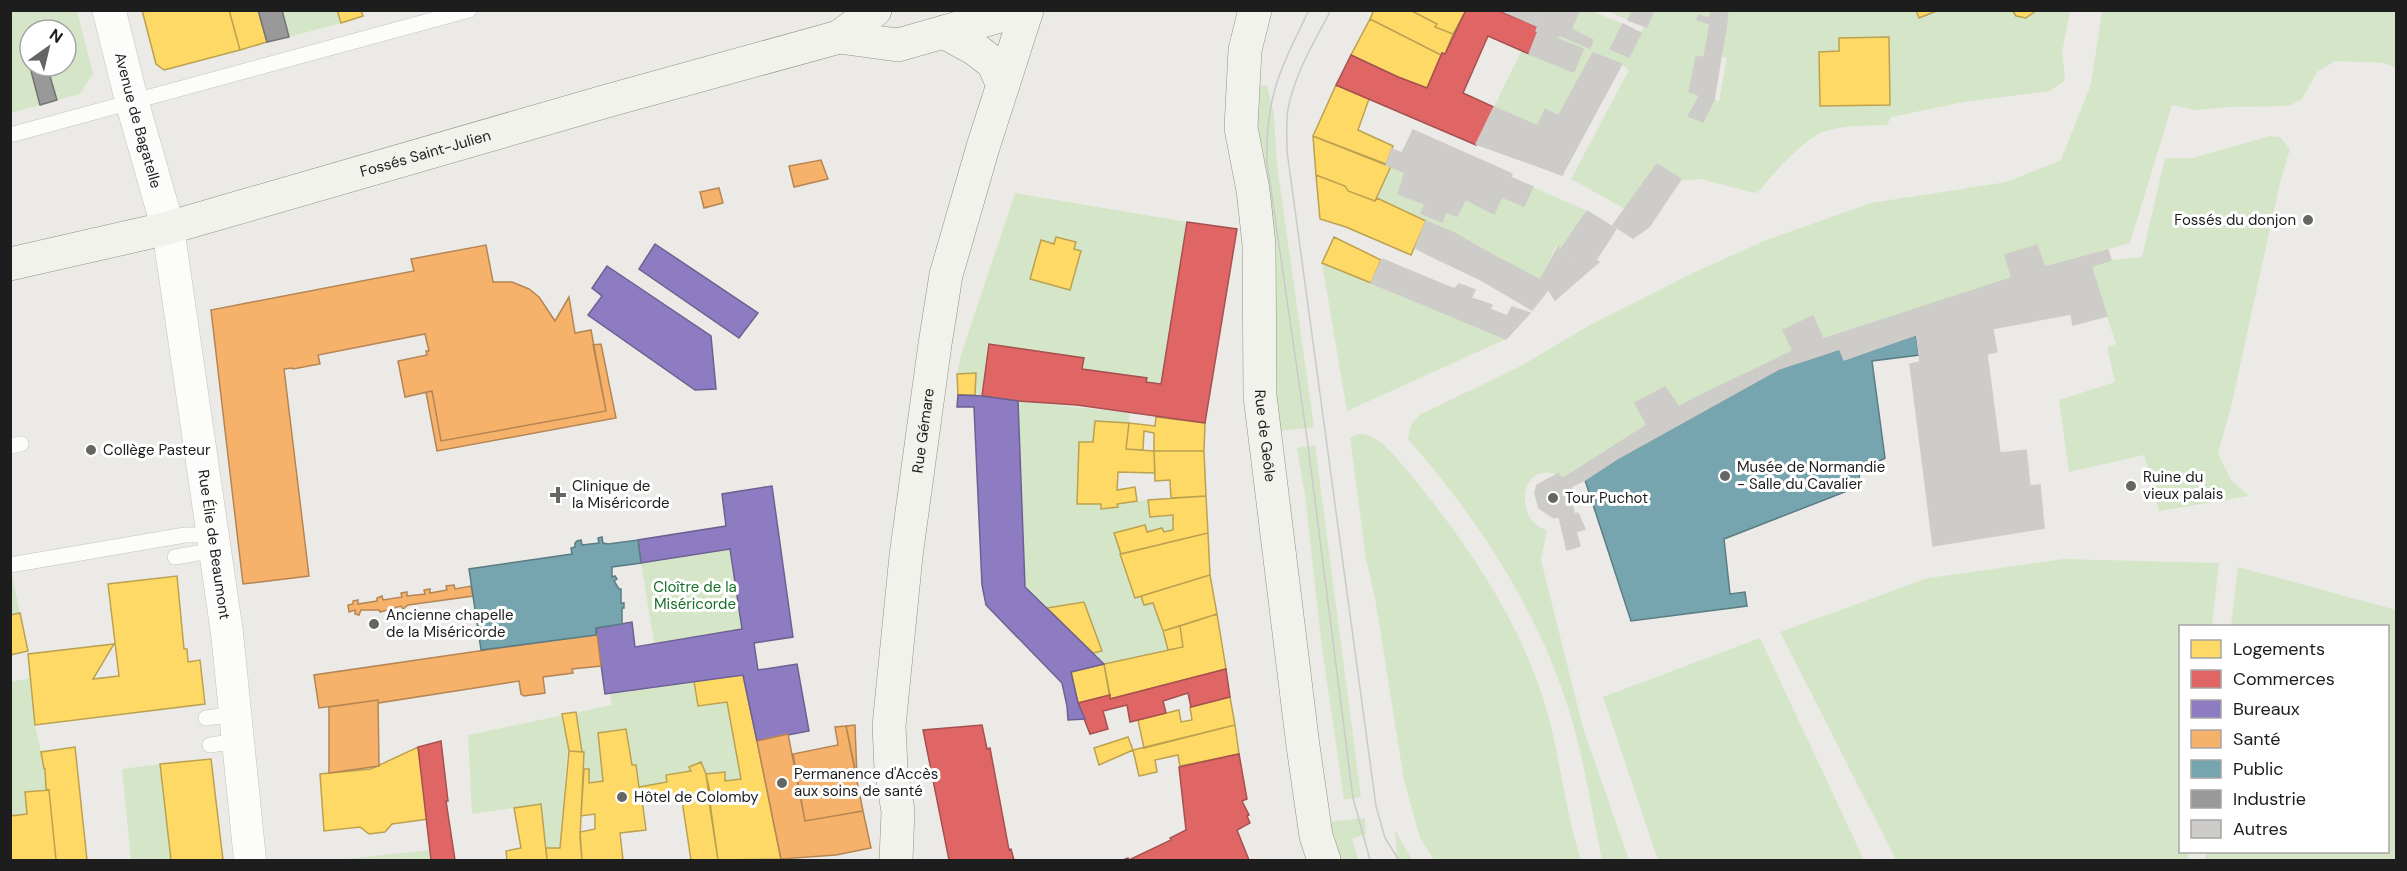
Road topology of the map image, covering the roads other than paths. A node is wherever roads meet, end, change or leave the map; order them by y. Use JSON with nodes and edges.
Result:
{"nodes":[{"id":1,"x":109,"y":10,"type":"edge"},
{"id":2,"x":469,"y":10,"type":"edge"},
{"id":3,"x":875,"y":10,"type":"edge"},
{"id":4,"x":1021,"y":10,"type":"edge"},
{"id":5,"x":1027,"y":10,"type":"edge"},
{"id":6,"x":1255,"y":10,"type":"edge"},
{"id":7,"x":944,"y":32,"type":"junction"},
{"id":8,"x":839,"y":37,"type":"junction"},
{"id":9,"x":1003,"y":85,"type":"junction"},
{"id":10,"x":132,"y":102,"type":"junction"},
{"id":11,"x":10,"y":135,"type":"edge"},
{"id":12,"x":168,"y":228,"type":"junction"},
{"id":13,"x":10,"y":264,"type":"edge"},
{"id":14,"x":214,"y":542,"type":"junction"},
{"id":15,"x":175,"y":557,"type":"dead end"},
{"id":16,"x":10,"y":565,"type":"edge"},
{"id":17,"x":1321,"y":857,"type":"edge"},
{"id":18,"x":250,"y":861,"type":"edge"},
{"id":19,"x":896,"y":861,"type":"edge"}],
"edges":[{"from":1,"to":10,"type":"street","name":"Avenue de Bagatelle"},
{"from":2,"to":10,"type":"lane"},
{"from":3,"to":8,"type":"main road","name":"Fossés Saint-Julien"},
{"from":4,"to":7,"type":"main road","name":"Fossés Saint-Julien"},
{"from":5,"to":9,"type":"main road","name":"Rue Gémare"},
{"from":6,"to":17,"type":"main road","name":"Rue de Geôle"},
{"from":7,"to":8,"type":"main road","name":"Fossés Saint-Julien"},
{"from":7,"to":9,"type":"main road"},
{"from":8,"to":12,"type":"main road","name":"Fossés Saint-Julien"},
{"from":9,"to":19,"type":"main road","name":"Rue Gémare"},
{"from":10,"to":11,"type":"lane"},
{"from":10,"to":12,"type":"street","name":"Avenue de Bagatelle"},
{"from":12,"to":13,"type":"main road","name":"Fossés Saint-Julien"},
{"from":12,"to":14,"type":"street","name":"Rue Élie de Beaumont"},
{"from":14,"to":15,"type":"lane"},
{"from":14,"to":16,"type":"lane"},
{"from":14,"to":18,"type":"street","name":"Rue Élie de Beaumont"}]}
